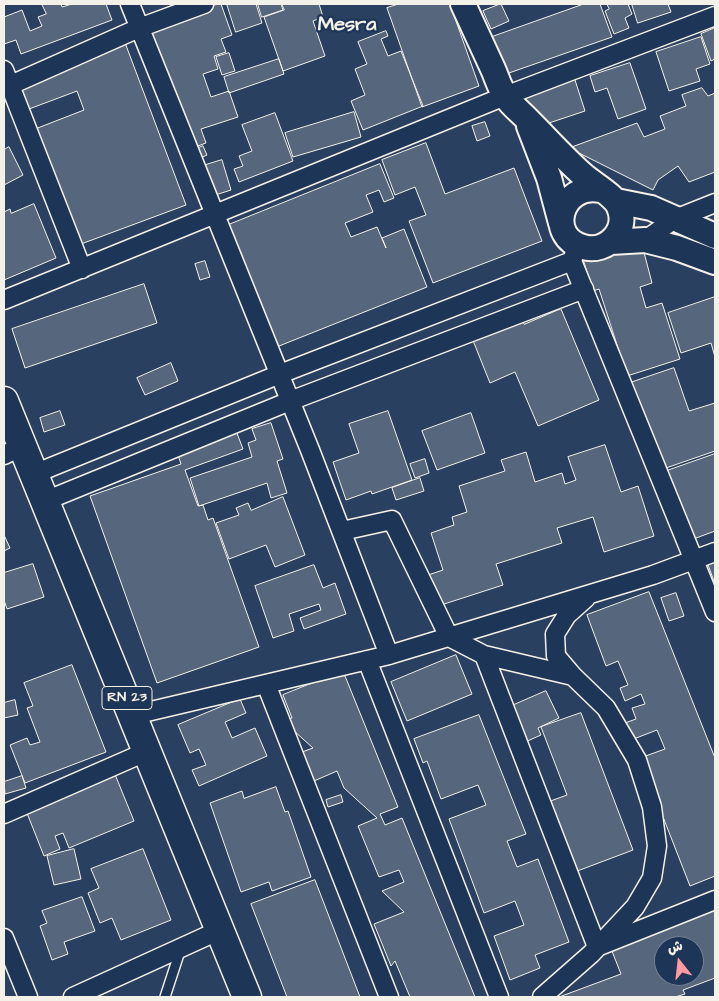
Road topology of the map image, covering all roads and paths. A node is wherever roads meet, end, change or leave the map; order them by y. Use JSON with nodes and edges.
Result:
{"nodes":[{"id":1,"x":130,"y":4,"type":"edge"},
{"id":2,"x":204,"y":4,"type":"edge"},
{"id":3,"x":463,"y":4,"type":"edge"},
{"id":4,"x":715,"y":16,"type":"edge"},
{"id":5,"x":139,"y":28,"type":"junction"},
{"id":6,"x":6,"y":81,"type":"edge"},
{"id":7,"x":505,"y":96,"type":"junction"},
{"id":8,"x":526,"y":118,"type":"junction"},
{"id":9,"x":608,"y":195,"type":"junction"},
{"id":10,"x":715,"y":202,"type":"edge"},
{"id":11,"x":215,"y":214,"type":"junction"},
{"id":12,"x":675,"y":220,"type":"junction"},
{"id":13,"x":562,"y":226,"type":"junction"},
{"id":14,"x":715,"y":236,"type":"edge"},
{"id":15,"x":645,"y":240,"type":"junction"},
{"id":16,"x":611,"y":242,"type":"junction"},
{"id":17,"x":574,"y":253,"type":"junction"},
{"id":18,"x":715,"y":262,"type":"edge"},
{"id":19,"x":82,"y":269,"type":"junction"},
{"id":20,"x":584,"y":289,"type":"junction"},
{"id":21,"x":4,"y":300,"type":"edge"},
{"id":22,"x":280,"y":374,"type":"junction"},
{"id":23,"x":4,"y":401,"type":"edge"},
{"id":24,"x":290,"y":401,"type":"junction"},
{"id":25,"x":13,"y":450,"type":"edge"},
{"id":26,"x":34,"y":474,"type":"junction"},
{"id":27,"x":45,"y":501,"type":"junction"},
{"id":28,"x":342,"y":532,"type":"junction"},
{"id":29,"x":715,"y":552,"type":"edge"},
{"id":30,"x":694,"y":560,"type":"junction"},
{"id":31,"x":591,"y":594,"type":"junction"},
{"id":32,"x":715,"y":612,"type":"edge"},
{"id":33,"x":449,"y":637,"type":"junction"},
{"id":34,"x":389,"y":655,"type":"junction"},
{"id":35,"x":484,"y":655,"type":"junction"},
{"id":36,"x":367,"y":660,"type":"junction"},
{"id":37,"x":573,"y":676,"type":"junction"},
{"id":38,"x":266,"y":684,"type":"junction"},
{"id":39,"x":134,"y":715,"type":"junction"},
{"id":40,"x":148,"y":751,"type":"junction"},
{"id":41,"x":4,"y":814,"type":"edge"},
{"id":42,"x":715,"y":900,"type":"edge"},
{"id":43,"x":220,"y":930,"type":"junction"},
{"id":44,"x":4,"y":938,"type":"edge"},
{"id":45,"x":597,"y":947,"type":"junction"},
{"id":46,"x":181,"y":948,"type":"junction"},
{"id":47,"x":28,"y":997,"type":"edge"},
{"id":48,"x":74,"y":997,"type":"edge"},
{"id":49,"x":164,"y":997,"type":"edge"},
{"id":50,"x":247,"y":997,"type":"edge"},
{"id":51,"x":389,"y":997,"type":"edge"},
{"id":52,"x":499,"y":997,"type":"edge"},
{"id":53,"x":542,"y":997,"type":"edge"}],
"edges":[{"from":1,"to":5,"type":"street"},
{"from":2,"to":5,"type":"street"},
{"from":3,"to":7,"type":"main road"},
{"from":4,"to":7,"type":"street"},
{"from":5,"to":6,"type":"street"},
{"from":5,"to":11,"type":"street"},
{"from":6,"to":19,"type":"street"},
{"from":7,"to":8,"type":"main road"},
{"from":7,"to":11,"type":"street"},
{"from":8,"to":9,"type":"main road"},
{"from":8,"to":13,"type":"main road"},
{"from":9,"to":12,"type":"main road"},
{"from":9,"to":13,"type":"main road"},
{"from":9,"to":16,"type":"main road"},
{"from":10,"to":12,"type":"street"},
{"from":11,"to":19,"type":"street"},
{"from":11,"to":22,"type":"street"},
{"from":12,"to":14,"type":"main road"},
{"from":12,"to":15,"type":"street"},
{"from":13,"to":17,"type":"main road"},
{"from":15,"to":16,"type":"main road"},
{"from":15,"to":18,"type":"main road"},
{"from":16,"to":17,"type":"main road"},
{"from":17,"to":20,"type":"street"},
{"from":17,"to":22,"type":"street"},
{"from":19,"to":21,"type":"street"},
{"from":20,"to":24,"type":"street"},
{"from":20,"to":30,"type":"street"},
{"from":22,"to":24,"type":"street"},
{"from":22,"to":26,"type":"street"},
{"from":23,"to":25,"type":"main road","number":"RN 23"},
{"from":24,"to":27,"type":"street"},
{"from":24,"to":28,"type":"street"},
{"from":25,"to":26,"type":"main road","number":"RN 23"},
{"from":26,"to":27,"type":"main road","number":"RN 23"},
{"from":27,"to":39,"type":"main road","number":"RN 23"},
{"from":28,"to":33,"type":"street"},
{"from":28,"to":34,"type":"street"},
{"from":29,"to":30,"type":"street"},
{"from":30,"to":31,"type":"street"},
{"from":30,"to":32,"type":"street"},
{"from":31,"to":33,"type":"street"},
{"from":31,"to":37,"type":"street"},
{"from":33,"to":34,"type":"street"},
{"from":33,"to":35,"type":"street"},
{"from":34,"to":36,"type":"street"},
{"from":35,"to":37,"type":"street"},
{"from":35,"to":45,"type":"street"},
{"from":36,"to":38,"type":"street"},
{"from":36,"to":52,"type":"street"},
{"from":37,"to":45,"type":"street"},
{"from":38,"to":39,"type":"street"},
{"from":38,"to":51,"type":"street"},
{"from":39,"to":40,"type":"main road","number":"RN 23"},
{"from":40,"to":41,"type":"street"},
{"from":40,"to":43,"type":"main road","number":"RN 23"},
{"from":42,"to":45,"type":"street"},
{"from":43,"to":46,"type":"street"},
{"from":43,"to":50,"type":"main road","number":"RN 23"},
{"from":44,"to":47,"type":"street"},
{"from":45,"to":53,"type":"street"},
{"from":46,"to":48,"type":"street"},
{"from":46,"to":49,"type":"lane"}]}
